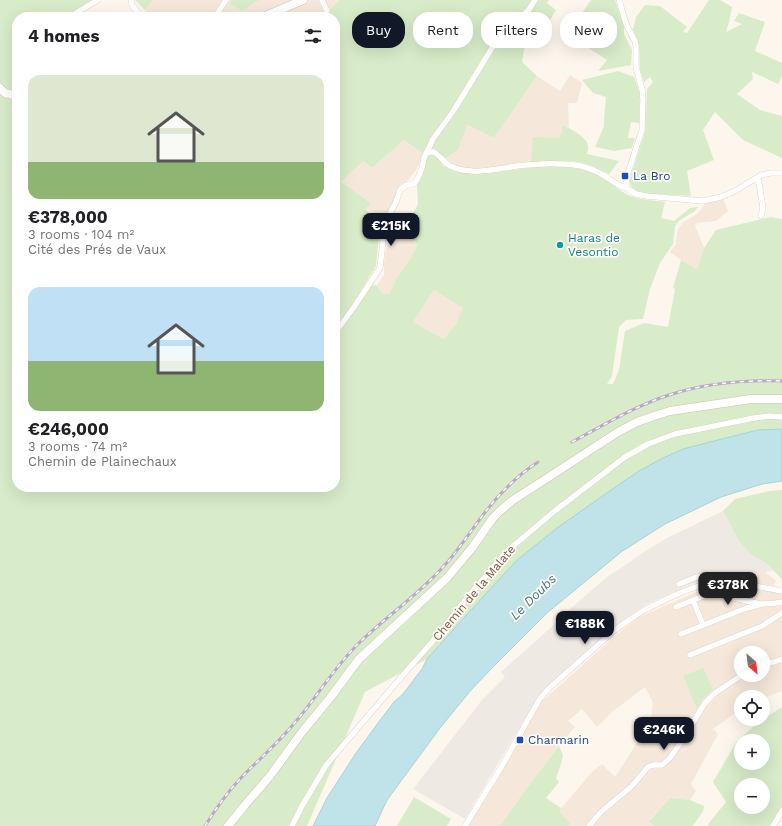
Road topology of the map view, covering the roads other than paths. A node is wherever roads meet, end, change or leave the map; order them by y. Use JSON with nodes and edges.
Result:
{"nodes":[{"id":1,"x":98,"y":0,"type":"edge"},
{"id":2,"x":131,"y":0,"type":"edge"},
{"id":3,"x":226,"y":0,"type":"edge"},
{"id":4,"x":303,"y":0,"type":"edge"},
{"id":5,"x":322,"y":0,"type":"edge"},
{"id":6,"x":535,"y":0,"type":"edge"},
{"id":7,"x":619,"y":0,"type":"edge"},
{"id":8,"x":78,"y":12,"type":"edge"},
{"id":9,"x":137,"y":12,"type":"edge"},
{"id":10,"x":218,"y":12,"type":"edge"},
{"id":11,"x":275,"y":12,"type":"edge"},
{"id":12,"x":326,"y":12,"type":"edge"},
{"id":13,"x":0,"y":88,"type":"edge"},
{"id":14,"x":12,"y":94,"type":"edge"},
{"id":15,"x":426,"y":153,"type":"junction"},
{"id":16,"x":782,"y":173,"type":"edge"},
{"id":17,"x":758,"y":178,"type":"junction"},
{"id":18,"x":627,"y":188,"type":"junction"},
{"id":19,"x":761,"y":216,"type":"dead end"},
{"id":20,"x":340,"y":326,"type":"edge"},
{"id":21,"x":782,"y":399,"type":"edge"},
{"id":22,"x":782,"y":417,"type":"edge"},
{"id":23,"x":722,"y":581,"type":"junction"},
{"id":24,"x":679,"y":584,"type":"dead end"},
{"id":25,"x":782,"y":591,"type":"edge"},
{"id":26,"x":693,"y":600,"type":"junction"},
{"id":27,"x":782,"y":602,"type":"edge"},
{"id":28,"x":762,"y":604,"type":"junction"},
{"id":29,"x":676,"y":607,"type":"dead end"},
{"id":30,"x":782,"y":613,"type":"edge"},
{"id":31,"x":703,"y":625,"type":"junction"},
{"id":32,"x":681,"y":634,"type":"dead end"},
{"id":33,"x":690,"y":655,"type":"dead end"},
{"id":34,"x":782,"y":659,"type":"edge"},
{"id":35,"x":770,"y":662,"type":"edge"},
{"id":36,"x":734,"y":680,"type":"edge"},
{"id":37,"x":782,"y":811,"type":"edge"},
{"id":38,"x":228,"y":826,"type":"edge"},
{"id":39,"x":292,"y":826,"type":"edge"},
{"id":40,"x":465,"y":826,"type":"edge"},
{"id":41,"x":589,"y":826,"type":"edge"},
{"id":42,"x":773,"y":826,"type":"edge"}],
"edges":[{"from":1,"to":8,"type":"street"},
{"from":2,"to":9,"type":"street"},
{"from":3,"to":10,"type":"street"},
{"from":4,"to":11,"type":"main road"},
{"from":5,"to":12,"type":"street"},
{"from":6,"to":15,"type":"street"},
{"from":7,"to":18,"type":"street"},
{"from":13,"to":14,"type":"main road"},
{"from":15,"to":18,"type":"street"},
{"from":15,"to":20,"type":"street"},
{"from":16,"to":17,"type":"street"},
{"from":17,"to":18,"type":"street"},
{"from":17,"to":19,"type":"street"},
{"from":21,"to":38,"type":"main road"},
{"from":22,"to":39,"type":"street","name":"Chemin de la Malate"},
{"from":23,"to":24,"type":"street"},
{"from":23,"to":25,"type":"street"},
{"from":23,"to":40,"type":"street"},
{"from":26,"to":28,"type":"street"},
{"from":26,"to":29,"type":"street"},
{"from":26,"to":31,"type":"street"},
{"from":27,"to":28,"type":"street"},
{"from":28,"to":31,"type":"street"},
{"from":30,"to":33,"type":"street"},
{"from":31,"to":32,"type":"street"},
{"from":34,"to":35,"type":"street"},
{"from":36,"to":41,"type":"street"},
{"from":37,"to":42,"type":"street"}]}
